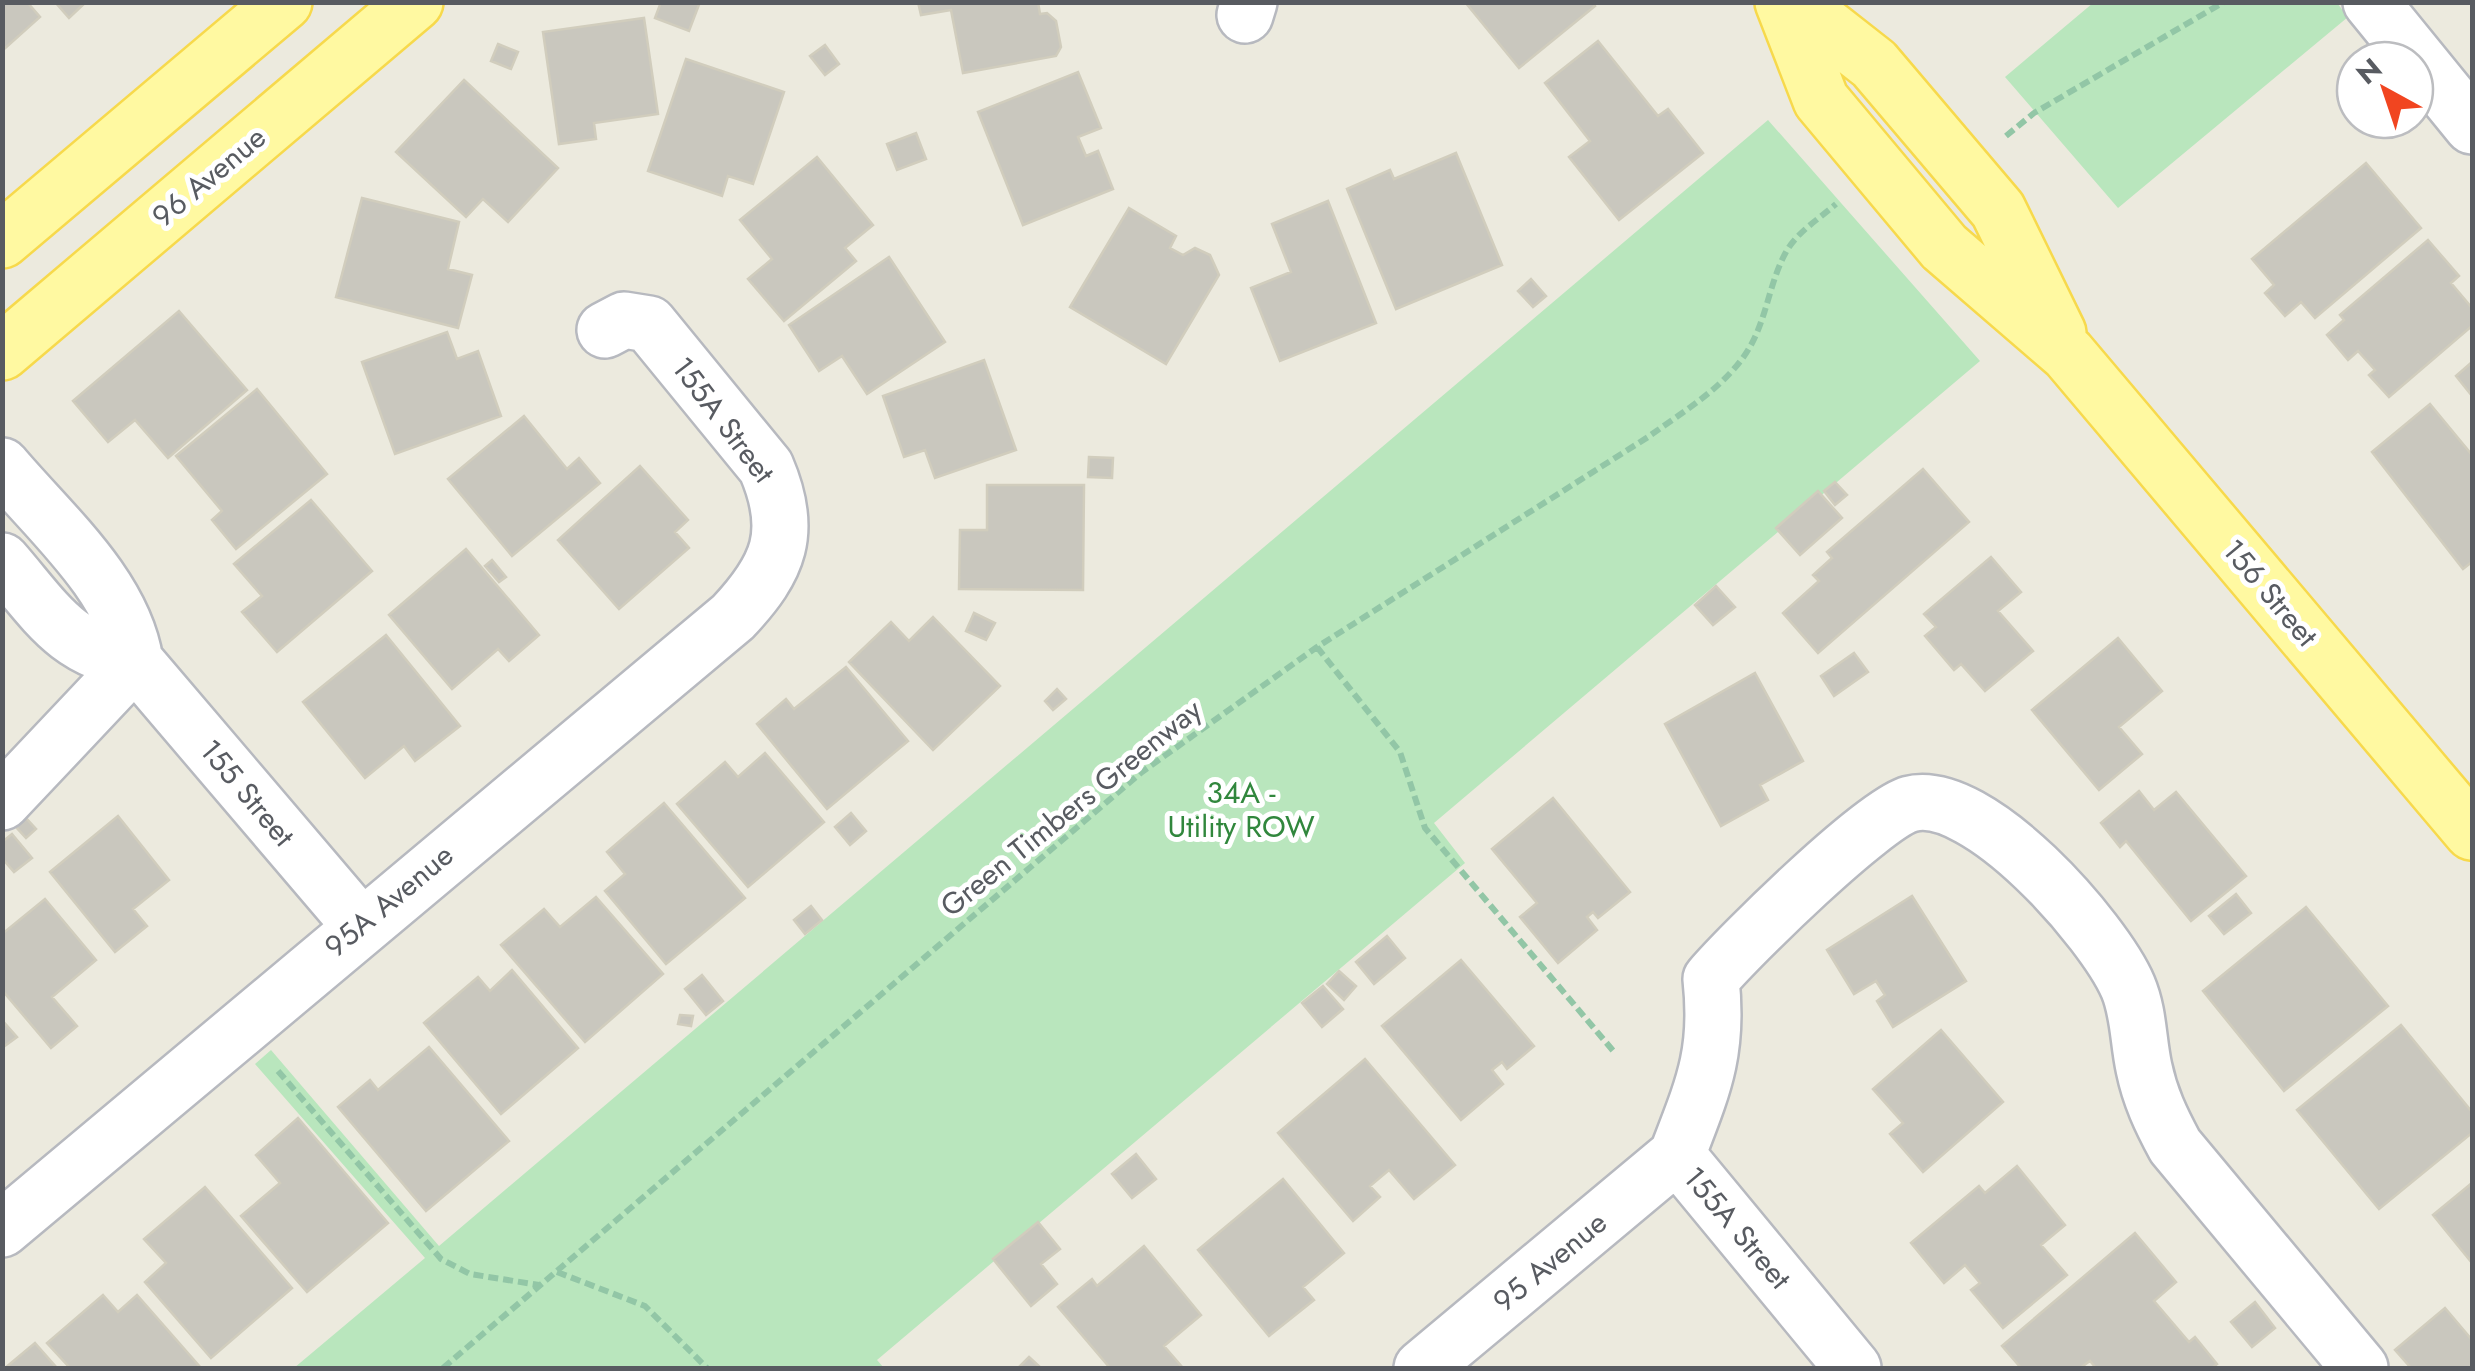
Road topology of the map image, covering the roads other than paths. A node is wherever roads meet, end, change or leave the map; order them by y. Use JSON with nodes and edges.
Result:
{"nodes":[{"id":1,"x":284,"y":2,"type":"edge"},
{"id":2,"x":415,"y":2,"type":"edge"},
{"id":3,"x":1783,"y":2,"type":"edge"},
{"id":4,"x":1795,"y":2,"type":"edge"},
{"id":5,"x":2372,"y":2,"type":"edge"},
{"id":6,"x":2472,"y":126,"type":"edge"},
{"id":7,"x":2,"y":240,"type":"edge"},
{"id":8,"x":604,"y":330,"type":"dead end"},
{"id":9,"x":2,"y":352,"type":"edge"},
{"id":10,"x":2068,"y":354,"type":"junction"},
{"id":11,"x":2,"y":466,"type":"edge"},
{"id":12,"x":2,"y":561,"type":"edge"},
{"id":13,"x":771,"y":569,"type":"joint"},
{"id":14,"x":135,"y":661,"type":"junction"},
{"id":15,"x":2,"y":802,"type":"edge"},
{"id":16,"x":2472,"y":832,"type":"edge"},
{"id":17,"x":360,"y":925,"type":"junction"},
{"id":18,"x":1677,"y":1155,"type":"junction"},
{"id":19,"x":2,"y":1229,"type":"edge"},
{"id":20,"x":1422,"y":1368,"type":"edge"},
{"id":21,"x":1853,"y":1368,"type":"edge"},
{"id":22,"x":2360,"y":1368,"type":"edge"}],
"edges":[{"from":1,"to":7,"type":"main road"},
{"from":2,"to":9,"type":"main road","name":"96 Avenue"},
{"from":3,"to":10,"type":"main road","name":"156 Street"},
{"from":4,"to":10,"type":"main road","name":"156 Street"},
{"from":5,"to":6,"type":"street"},
{"from":8,"to":13,"type":"street","name":"155A Street"},
{"from":10,"to":16,"type":"main road","name":"156 Street"},
{"from":11,"to":14,"type":"street","name":"155 Street"},
{"from":12,"to":14,"type":"street"},
{"from":13,"to":17,"type":"street","name":"95A Avenue"},
{"from":14,"to":15,"type":"street"},
{"from":14,"to":17,"type":"street","name":"155 Street"},
{"from":17,"to":19,"type":"street","name":"95A Avenue"},
{"from":18,"to":20,"type":"street","name":"95 Avenue"},
{"from":18,"to":21,"type":"street","name":"155A Street"},
{"from":18,"to":22,"type":"street","name":"155A Street"}]}
